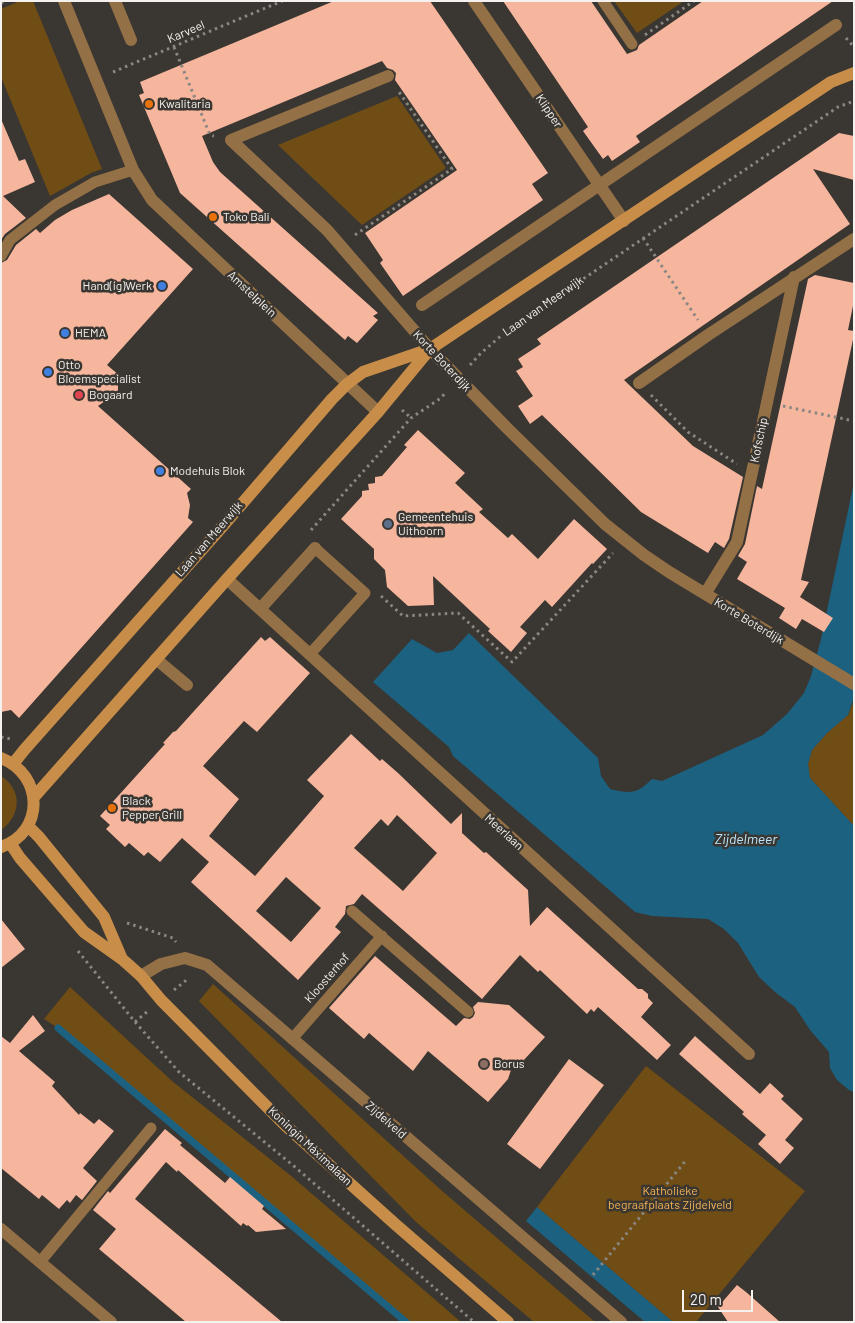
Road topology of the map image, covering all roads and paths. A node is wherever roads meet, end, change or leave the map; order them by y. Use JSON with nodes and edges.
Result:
{"nodes":[{"id":1,"x":64,"y":1,"type":"edge"},
{"id":2,"x":115,"y":1,"type":"edge"},
{"id":3,"x":282,"y":1,"type":"edge"},
{"id":4,"x":474,"y":1,"type":"edge"},
{"id":5,"x":603,"y":1,"type":"edge"},
{"id":6,"x":694,"y":1,"type":"edge"},
{"id":7,"x":836,"y":25,"type":"dead end"},
{"id":8,"x":131,"y":40,"type":"dead end"},
{"id":9,"x":632,"y":44,"type":"joint"},
{"id":10,"x":174,"y":47,"type":"junction"},
{"id":11,"x":854,"y":73,"type":"edge"},
{"id":12,"x":388,"y":76,"type":"joint"},
{"id":13,"x":96,"y":79,"type":"junction"},
{"id":14,"x":854,"y":101,"type":"edge"},
{"id":15,"x":231,"y":140,"type":"junction"},
{"id":16,"x":133,"y":170,"type":"junction"},
{"id":17,"x":599,"y":184,"type":"junction"},
{"id":18,"x":624,"y":221,"type":"junction"},
{"id":19,"x":643,"y":238,"type":"junction"},
{"id":20,"x":854,"y":239,"type":"edge"},
{"id":21,"x":340,"y":245,"type":"junction"},
{"id":22,"x":1,"y":256,"type":"edge"},
{"id":23,"x":794,"y":277,"type":"junction"},
{"id":24,"x":422,"y":304,"type":"dead end"},
{"id":25,"x":708,"y":335,"type":"junction"},
{"id":26,"x":430,"y":349,"type":"junction"},
{"id":27,"x":458,"y":379,"type":"junction"},
{"id":28,"x":639,"y":383,"type":"joint"},
{"id":29,"x":348,"y":384,"type":"junction"},
{"id":30,"x":767,"y":402,"type":"junction"},
{"id":31,"x":378,"y":412,"type":"junction"},
{"id":32,"x":854,"y":421,"type":"edge"},
{"id":33,"x":752,"y":474,"type":"junction"},
{"id":34,"x":307,"y":533,"type":"dead end"},
{"id":35,"x":625,"y":540,"type":"junction"},
{"id":36,"x":315,"y":548,"type":"joint"},
{"id":37,"x":227,"y":579,"type":"junction"},
{"id":38,"x":365,"y":593,"type":"junction"},
{"id":39,"x":705,"y":594,"type":"junction"},
{"id":40,"x":260,"y":609,"type":"junction"},
{"id":41,"x":310,"y":654,"type":"junction"},
{"id":42,"x":156,"y":659,"type":"junction"},
{"id":43,"x":854,"y":684,"type":"edge"},
{"id":44,"x":187,"y":685,"type":"dead end"},
{"id":45,"x":1,"y":758,"type":"edge"},
{"id":46,"x":13,"y":764,"type":"junction"},
{"id":47,"x":34,"y":797,"type":"junction"},
{"id":48,"x":28,"y":826,"type":"junction"},
{"id":49,"x":6,"y":845,"type":"edge"},
{"id":50,"x":352,"y":911,"type":"dead end"},
{"id":51,"x":382,"y":936,"type":"junction"},
{"id":52,"x":122,"y":959,"type":"junction"},
{"id":53,"x":141,"y":976,"type":"junction"},
{"id":54,"x":125,"y":1009,"type":"dead end"},
{"id":55,"x":468,"y":1012,"type":"dead end"},
{"id":56,"x":292,"y":1039,"type":"junction"},
{"id":57,"x":749,"y":1054,"type":"dead end"},
{"id":58,"x":151,"y":1128,"type":"dead end"},
{"id":59,"x":687,"y":1160,"type":"dead end"},
{"id":60,"x":1,"y":1229,"type":"edge"},
{"id":61,"x":605,"y":1261,"type":"dead end"},
{"id":62,"x":40,"y":1262,"type":"junction"},
{"id":63,"x":111,"y":1322,"type":"edge"},
{"id":64,"x":474,"y":1322,"type":"edge"},
{"id":65,"x":508,"y":1322,"type":"edge"},
{"id":66,"x":621,"y":1322,"type":"edge"}],
"edges":[{"from":1,"to":13,"type":"street","name":"Amstelplein"},
{"from":2,"to":8,"type":"street"},
{"from":3,"to":10,"type":"path","name":"Karveel"},
{"from":4,"to":17,"type":"street","name":"Klipper"},
{"from":5,"to":9,"type":"lane"},
{"from":6,"to":9,"type":"path"},
{"from":7,"to":17,"type":"street"},
{"from":10,"to":13,"type":"path","name":"Karveel"},
{"from":10,"to":15,"type":"path"},
{"from":11,"to":18,"type":"street","name":"Laan van Meerwijk"},
{"from":12,"to":15,"type":"street"},
{"from":12,"to":21,"type":"path"},
{"from":13,"to":16,"type":"street","name":"Amstelplein"},
{"from":14,"to":19,"type":"path","name":"Laan van Meerwijk"},
{"from":15,"to":21,"type":"street","name":"Korte Boterdijk"},
{"from":16,"to":22,"type":"lane"},
{"from":16,"to":29,"type":"street","name":"Amstelplein"},
{"from":17,"to":18,"type":"street","name":"Klipper"},
{"from":17,"to":24,"type":"street"},
{"from":18,"to":26,"type":"street","name":"Laan van Meerwijk"},
{"from":19,"to":25,"type":"path"},
{"from":19,"to":27,"type":"path","name":"Laan van Meerwijk"},
{"from":20,"to":23,"type":"street"},
{"from":21,"to":26,"type":"street","name":"Korte Boterdijk"},
{"from":23,"to":25,"type":"street"},
{"from":23,"to":30,"type":"street","name":"Kofschip"},
{"from":25,"to":28,"type":"street"},
{"from":26,"to":27,"type":"street","name":"Korte Boterdijk"},
{"from":26,"to":29,"type":"street","name":"Laan van Meerwijk"},
{"from":26,"to":31,"type":"street","name":"Laan van Meerwijk"},
{"from":27,"to":34,"type":"path","name":"Laan van Meerwijk"},
{"from":27,"to":35,"type":"street","name":"Korte Boterdijk"},
{"from":28,"to":33,"type":"path"},
{"from":29,"to":31,"type":"street","name":"Amstelplein"},
{"from":29,"to":46,"type":"street","name":"Laan van Meerwijk"},
{"from":30,"to":32,"type":"path"},
{"from":30,"to":33,"type":"street","name":"Kofschip"},
{"from":31,"to":37,"type":"street","name":"Laan van Meerwijk"},
{"from":33,"to":39,"type":"street","name":"Kofschip"},
{"from":35,"to":38,"type":"path"},
{"from":35,"to":39,"type":"street","name":"Korte Boterdijk"},
{"from":36,"to":38,"type":"lane"},
{"from":36,"to":40,"type":"street"},
{"from":37,"to":40,"type":"street"},
{"from":37,"to":42,"type":"street","name":"Laan van Meerwijk"},
{"from":38,"to":41,"type":"lane"},
{"from":39,"to":43,"type":"street","name":"Korte Boterdijk"},
{"from":40,"to":41,"type":"street","name":"Meerlaan"},
{"from":41,"to":57,"type":"street","name":"Meerlaan"},
{"from":42,"to":44,"type":"street"},
{"from":42,"to":47,"type":"street","name":"Laan van Meerwijk"},
{"from":45,"to":46,"type":"street"},
{"from":46,"to":47,"type":"street"},
{"from":47,"to":48,"type":"street"},
{"from":48,"to":49,"type":"street"},
{"from":48,"to":52,"type":"street","name":"Koningin Máximalaan"},
{"from":49,"to":52,"type":"street","name":"Koningin Máximalaan"},
{"from":50,"to":51,"type":"lane"},
{"from":51,"to":55,"type":"lane"},
{"from":51,"to":56,"type":"lane","name":"Kloosterhof"},
{"from":52,"to":53,"type":"street","name":"Koningin Máximalaan"},
{"from":53,"to":56,"type":"street","name":"Zijdelveld"},
{"from":53,"to":65,"type":"street","name":"Koningin Máximalaan"},
{"from":54,"to":64,"type":"path","name":"Koningin Máximalaan"},
{"from":56,"to":66,"type":"street","name":"Zijdelveld"},
{"from":58,"to":62,"type":"lane"},
{"from":59,"to":61,"type":"path"},
{"from":60,"to":62,"type":"street"},
{"from":62,"to":63,"type":"street"}]}
